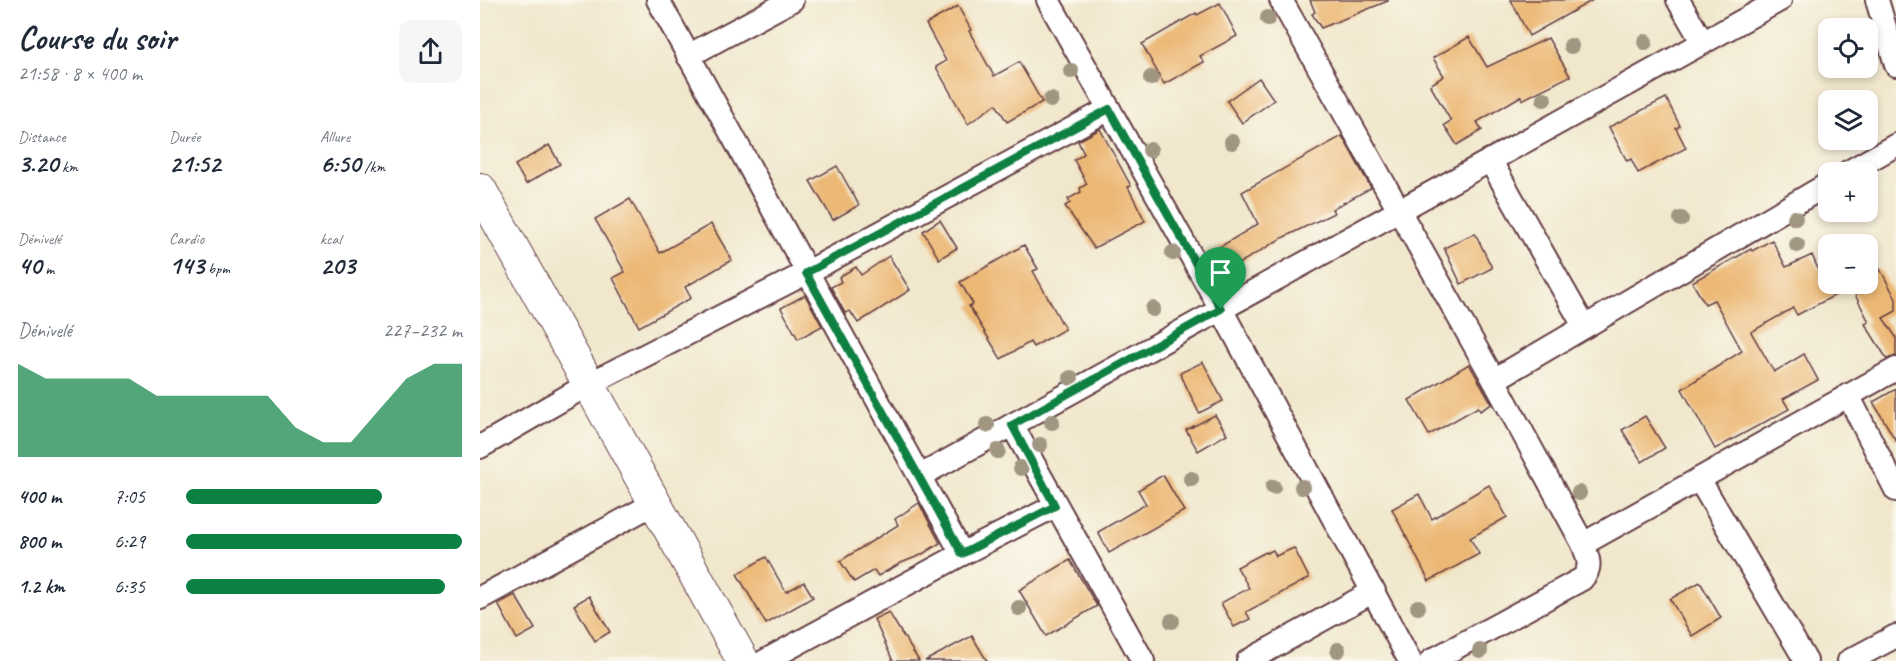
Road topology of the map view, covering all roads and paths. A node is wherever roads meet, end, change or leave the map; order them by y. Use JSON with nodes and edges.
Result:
{"nodes":[{"id":1,"x":658,"y":0,"type":"edge"},
{"id":2,"x":792,"y":0,"type":"edge"},
{"id":3,"x":1048,"y":0,"type":"edge"},
{"id":4,"x":1281,"y":0,"type":"edge"},
{"id":5,"x":1678,"y":0,"type":"edge"},
{"id":6,"x":1780,"y":0,"type":"edge"},
{"id":7,"x":1877,"y":0,"type":"edge"},
{"id":8,"x":1703,"y":43,"type":"junction"},
{"id":9,"x":688,"y":56,"type":"junction"},
{"id":10,"x":1896,"y":65,"type":"edge"},
{"id":11,"x":1109,"y":109,"type":"junction"},
{"id":12,"x":1896,"y":145,"type":"edge"},
{"id":13,"x":1490,"y":160,"type":"junction"},
{"id":14,"x":1866,"y":162,"type":"edge"},
{"id":15,"x":480,"y":189,"type":"edge"},
{"id":16,"x":1818,"y":190,"type":"edge"},
{"id":17,"x":1400,"y":210,"type":"junction"},
{"id":18,"x":806,"y":273,"type":"junction"},
{"id":19,"x":1221,"y":309,"type":"junction"},
{"id":20,"x":1584,"y":326,"type":"junction"},
{"id":21,"x":1896,"y":369,"type":"edge"},
{"id":22,"x":1494,"y":380,"type":"junction"},
{"id":23,"x":589,"y":384,"type":"junction"},
{"id":24,"x":1848,"y":395,"type":"junction"},
{"id":25,"x":1012,"y":425,"type":"junction"},
{"id":26,"x":480,"y":447,"type":"edge"},
{"id":27,"x":920,"y":476,"type":"junction"},
{"id":28,"x":1699,"y":479,"type":"junction"},
{"id":29,"x":1896,"y":490,"type":"edge"},
{"id":30,"x":655,"y":503,"type":"junction"},
{"id":31,"x":1055,"y":506,"type":"junction"},
{"id":32,"x":1582,"y":544,"type":"junction"},
{"id":33,"x":962,"y":554,"type":"junction"},
{"id":34,"x":1374,"y":591,"type":"junction"},
{"id":35,"x":480,"y":598,"type":"edge"},
{"id":36,"x":1896,"y":636,"type":"edge"},
{"id":37,"x":743,"y":661,"type":"edge"},
{"id":38,"x":765,"y":661,"type":"edge"},
{"id":39,"x":1143,"y":661,"type":"edge"},
{"id":40,"x":1248,"y":661,"type":"edge"},
{"id":41,"x":1410,"y":661,"type":"edge"},
{"id":42,"x":1431,"y":661,"type":"edge"},
{"id":43,"x":1806,"y":661,"type":"edge"},
{"id":44,"x":1850,"y":661,"type":"edge"}],
"edges":[{"from":1,"to":9,"type":"street"},
{"from":2,"to":9,"type":"street"},
{"from":3,"to":11,"type":"street"},
{"from":4,"to":17,"type":"street"},
{"from":5,"to":8,"type":"street"},
{"from":6,"to":8,"type":"street"},
{"from":7,"to":10,"type":"street"},
{"from":8,"to":13,"type":"street"},
{"from":9,"to":18,"type":"street"},
{"from":11,"to":18,"type":"street"},
{"from":11,"to":19,"type":"street"},
{"from":12,"to":14,"type":"street"},
{"from":13,"to":17,"type":"street"},
{"from":13,"to":20,"type":"street"},
{"from":15,"to":23,"type":"street"},
{"from":16,"to":20,"type":"street"},
{"from":17,"to":19,"type":"street"},
{"from":17,"to":22,"type":"street"},
{"from":18,"to":23,"type":"street"},
{"from":18,"to":27,"type":"street"},
{"from":19,"to":25,"type":"street"},
{"from":19,"to":34,"type":"street"},
{"from":20,"to":22,"type":"street"},
{"from":21,"to":24,"type":"street"},
{"from":22,"to":32,"type":"street"},
{"from":23,"to":26,"type":"street"},
{"from":23,"to":30,"type":"street"},
{"from":24,"to":28,"type":"street"},
{"from":24,"to":29,"type":"street"},
{"from":25,"to":27,"type":"street"},
{"from":25,"to":31,"type":"street"},
{"from":27,"to":33,"type":"street"},
{"from":28,"to":32,"type":"street"},
{"from":28,"to":43,"type":"street"},
{"from":30,"to":35,"type":"street"},
{"from":30,"to":37,"type":"street"},
{"from":31,"to":33,"type":"street"},
{"from":31,"to":39,"type":"street"},
{"from":32,"to":42,"type":"street"},
{"from":33,"to":38,"type":"street"},
{"from":34,"to":40,"type":"street"},
{"from":34,"to":41,"type":"street"},
{"from":36,"to":44,"type":"street"}]}
